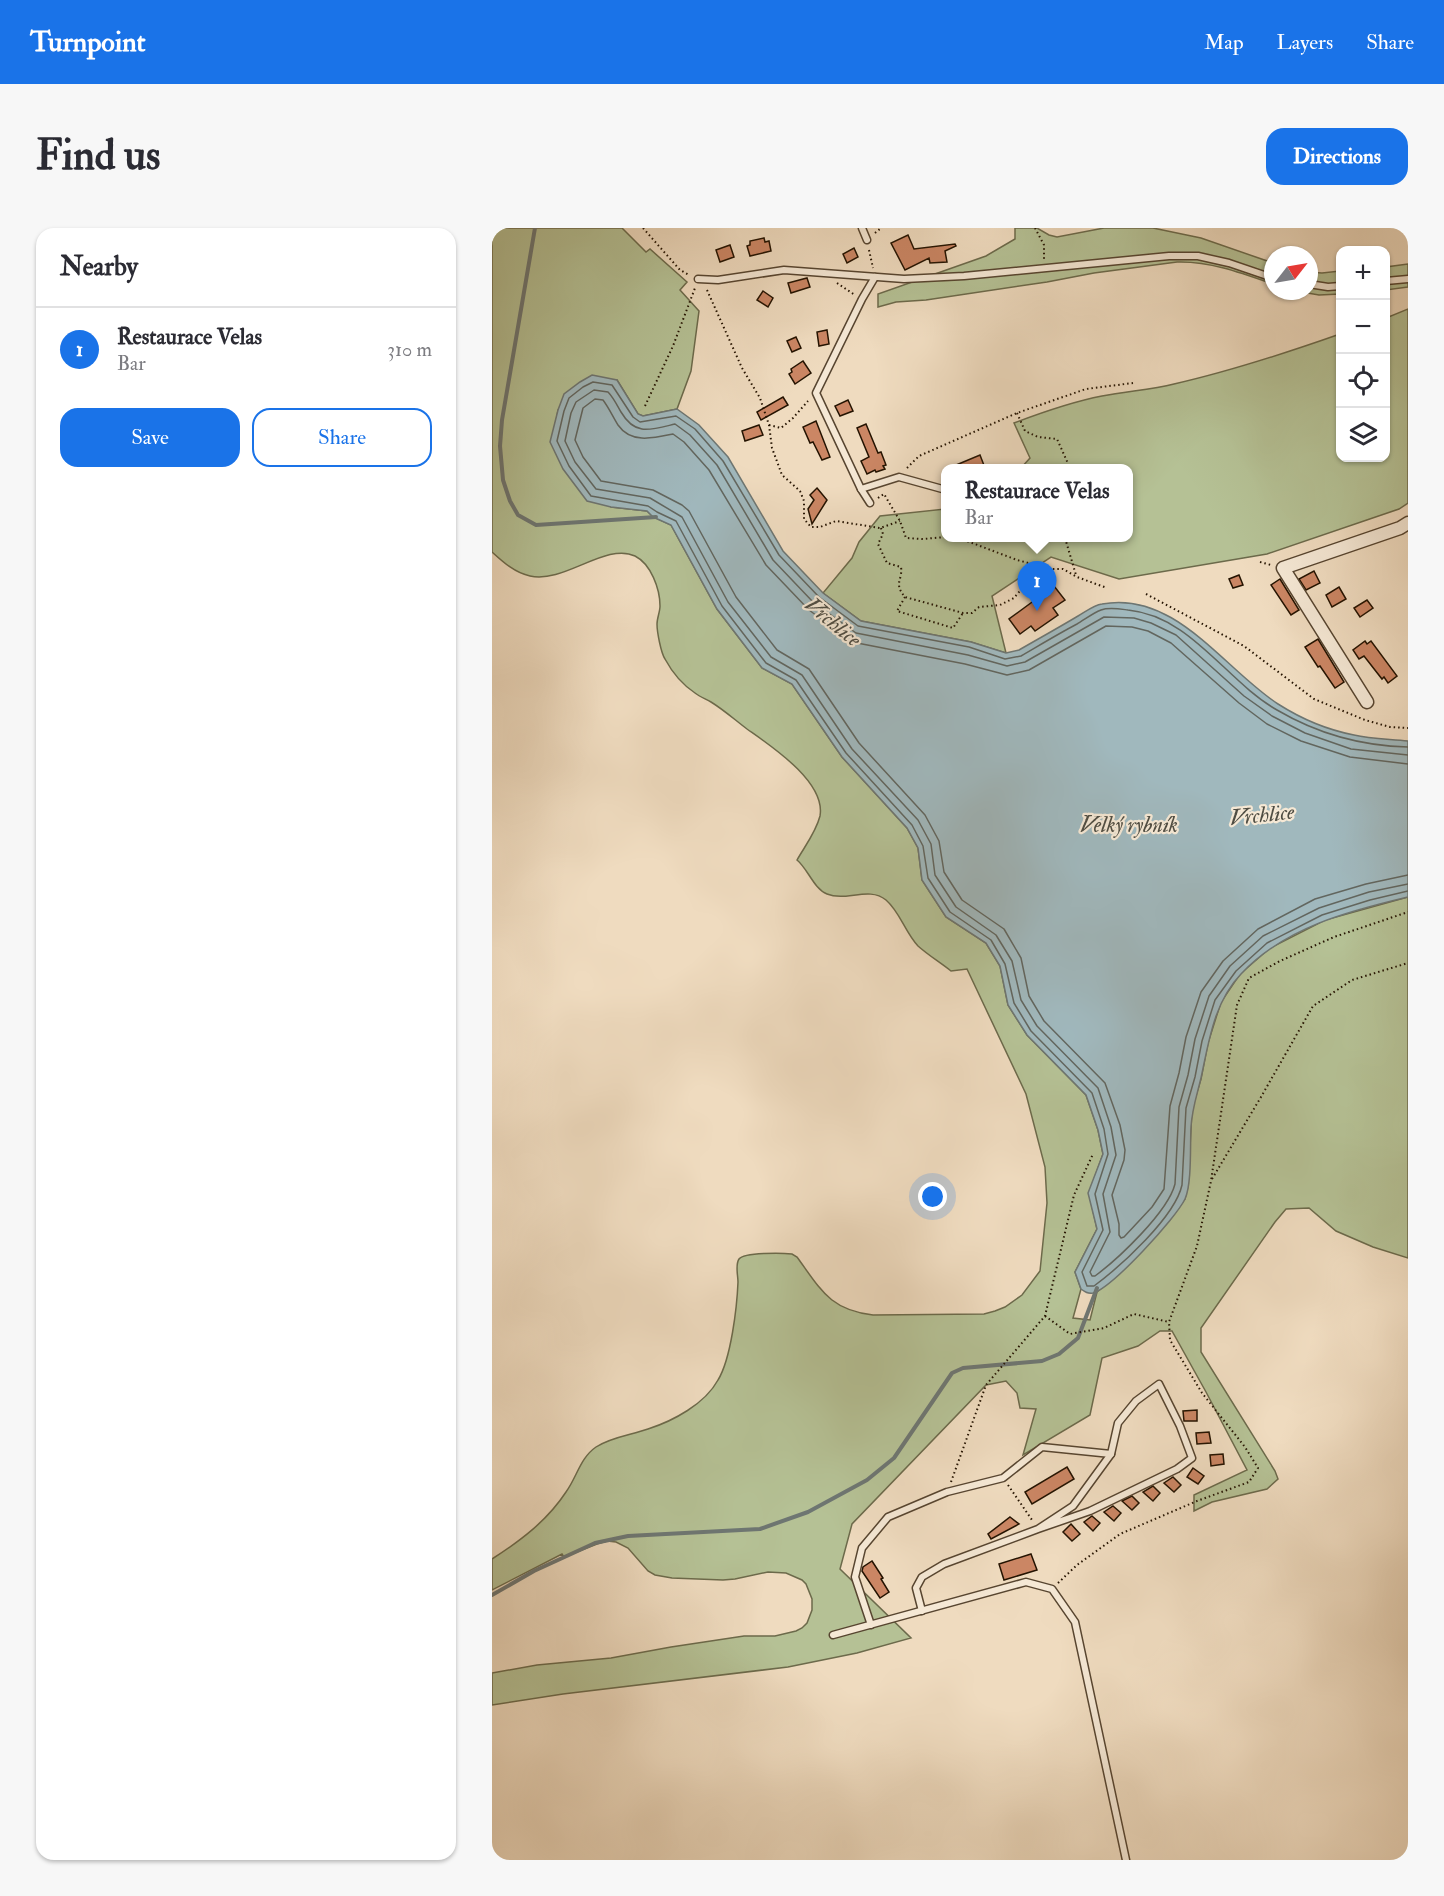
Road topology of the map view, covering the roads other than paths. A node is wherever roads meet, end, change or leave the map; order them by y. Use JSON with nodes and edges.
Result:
{"nodes":[{"id":1,"x":862,"y":228,"type":"edge"},
{"id":2,"x":867,"y":240,"type":"road end"},
{"id":3,"x":1264,"y":275,"type":"edge"},
{"id":4,"x":875,"y":277,"type":"junction"},
{"id":5,"x":698,"y":279,"type":"road end"},
{"id":6,"x":1408,"y":279,"type":"edge"},
{"id":7,"x":1390,"y":281,"type":"edge"},
{"id":8,"x":1318,"y":285,"type":"edge"},
{"id":9,"x":1336,"y":286,"type":"edge"},
{"id":10,"x":861,"y":489,"type":"junction"},
{"id":11,"x":941,"y":489,"type":"edge"},
{"id":12,"x":870,"y":503,"type":"road end"},
{"id":13,"x":1407,"y":526,"type":"edge"},
{"id":14,"x":1367,"y":702,"type":"dead end"},
{"id":15,"x":1111,"y":1454,"type":"junction"},
{"id":16,"x":1038,"y":1529,"type":"junction"},
{"id":17,"x":922,"y":1611,"type":"junction"},
{"id":18,"x":872,"y":1625,"type":"junction"},
{"id":19,"x":833,"y":1635,"type":"dead end"},
{"id":20,"x":1126,"y":1860,"type":"edge"}],
"edges":[{"from":1,"to":2,"type":"lane"},
{"from":3,"to":4,"type":"lane"},
{"from":4,"to":5,"type":"lane"},
{"from":4,"to":10,"type":"lane"},
{"from":6,"to":7,"type":"lane"},
{"from":8,"to":9,"type":"lane"},
{"from":10,"to":11,"type":"lane"},
{"from":10,"to":12,"type":"lane"},
{"from":13,"to":14,"type":"street"},
{"from":15,"to":16,"type":"lane"},
{"from":15,"to":16,"type":"lane"},
{"from":15,"to":18,"type":"lane"},
{"from":16,"to":17,"type":"lane"},
{"from":17,"to":18,"type":"lane"},
{"from":17,"to":20,"type":"lane"},
{"from":18,"to":19,"type":"lane"}]}
